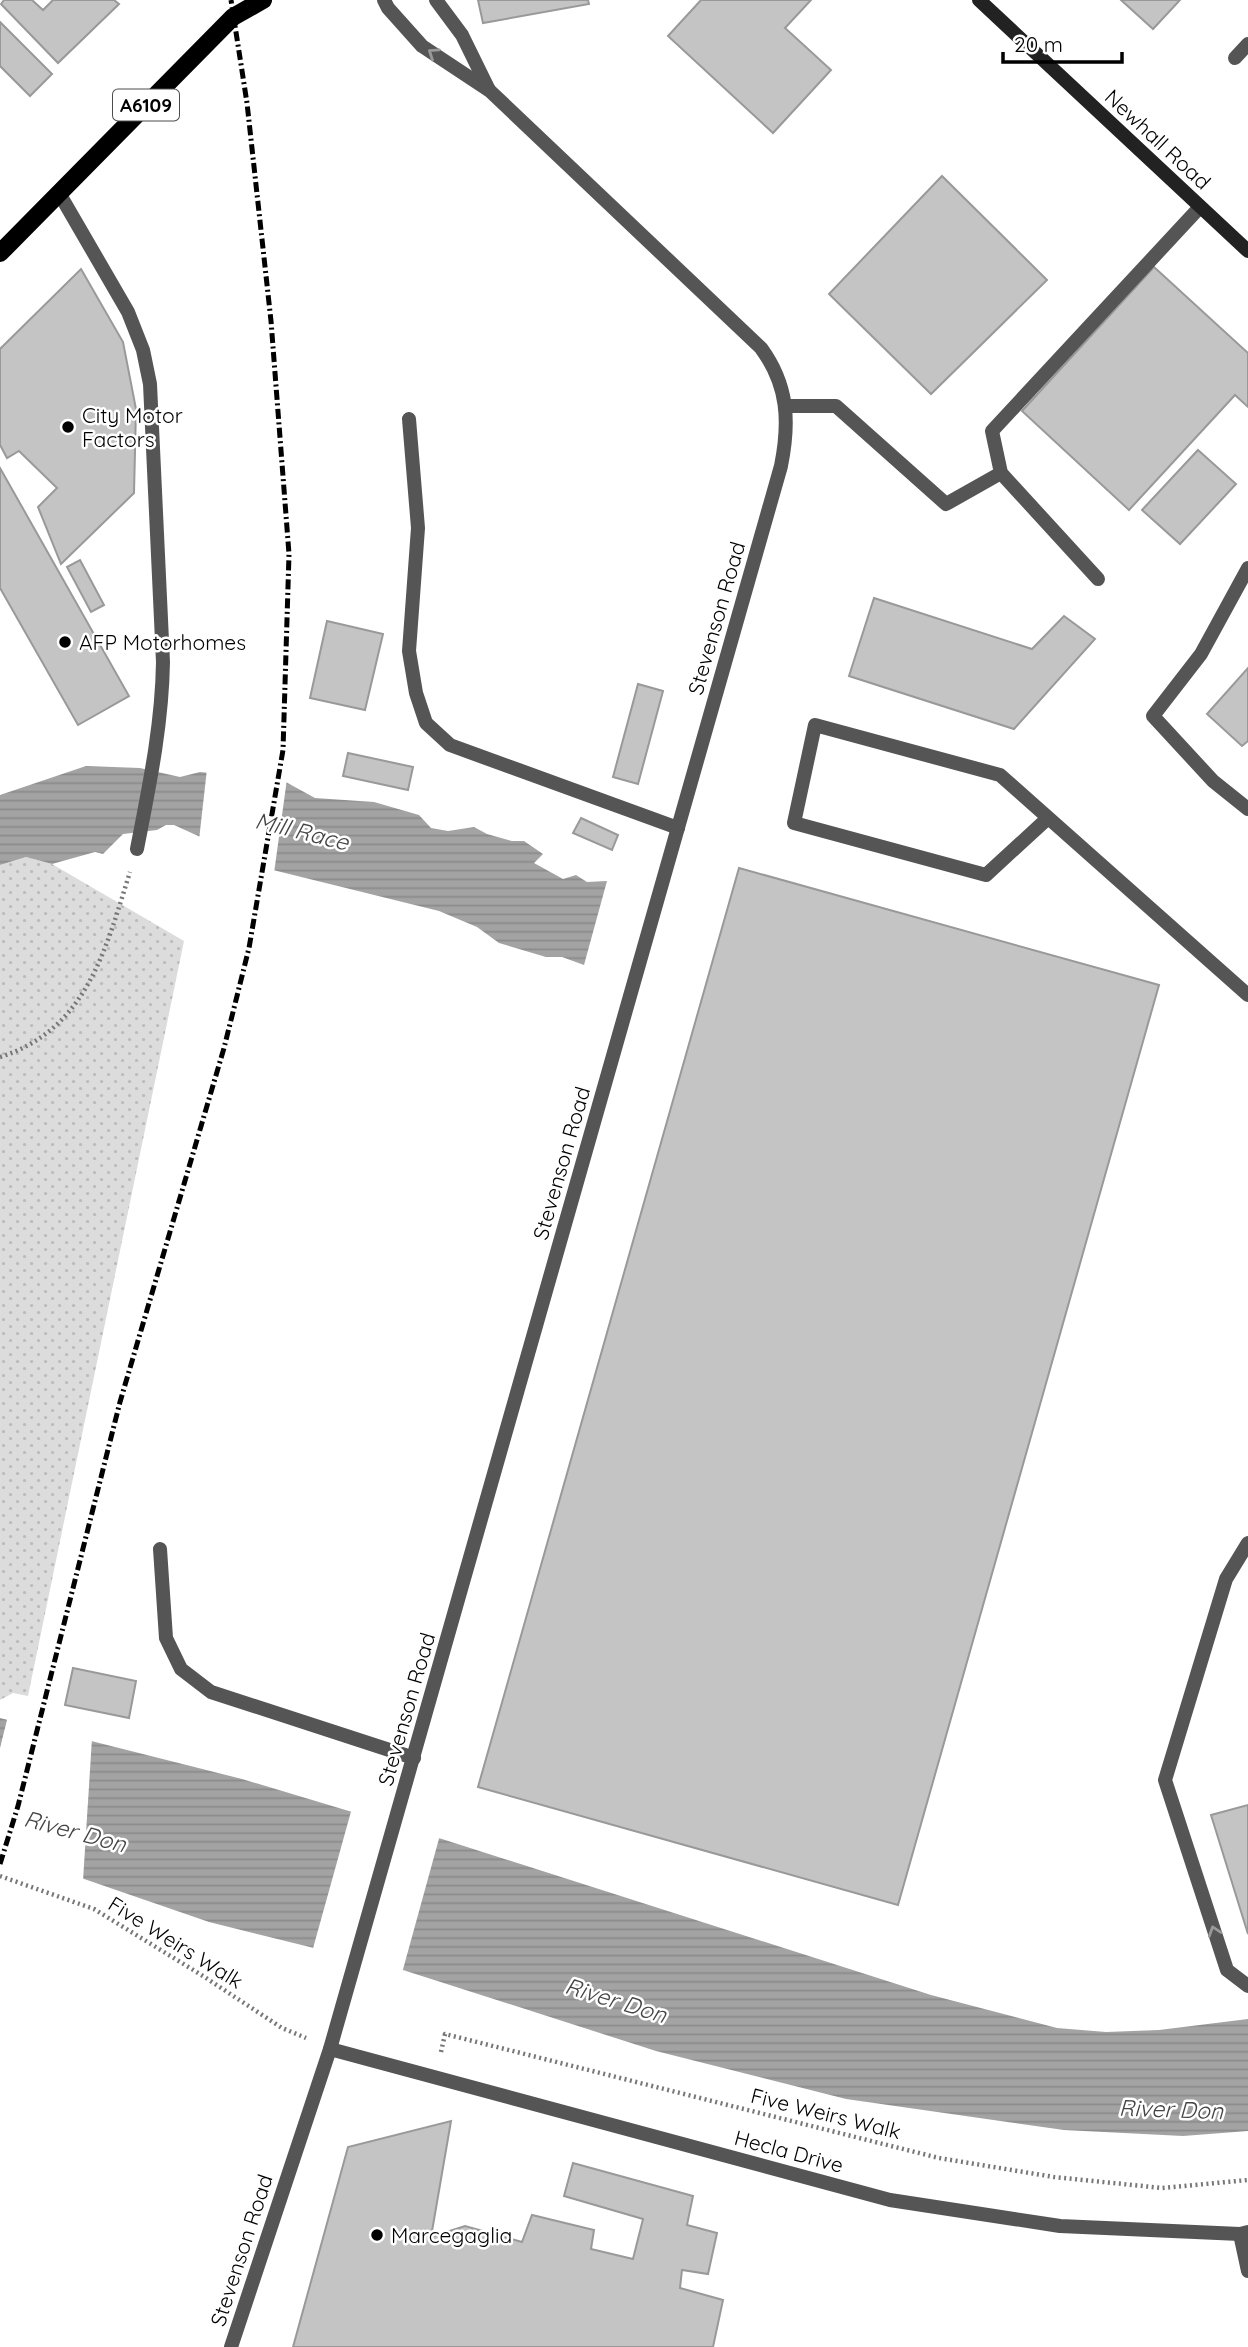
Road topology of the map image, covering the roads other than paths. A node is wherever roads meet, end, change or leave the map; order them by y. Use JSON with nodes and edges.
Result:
{"nodes":[{"id":1,"x":241,"y":0,"type":"edge"},
{"id":2,"x":263,"y":0,"type":"edge"},
{"id":3,"x":384,"y":0,"type":"edge"},
{"id":4,"x":436,"y":0,"type":"edge"},
{"id":5,"x":979,"y":0,"type":"edge"},
{"id":6,"x":233,"y":17,"type":"junction"},
{"id":7,"x":1248,"y":44,"type":"edge"},
{"id":8,"x":1235,"y":58,"type":"dead end"},
{"id":9,"x":490,"y":91,"type":"junction"},
{"id":10,"x":59,"y":193,"type":"junction"},
{"id":11,"x":1200,"y":207,"type":"junction"},
{"id":12,"x":1248,"y":251,"type":"edge"},
{"id":13,"x":0,"y":253,"type":"edge"},
{"id":14,"x":785,"y":406,"type":"junction"},
{"id":15,"x":410,"y":419,"type":"dead end"},
{"id":16,"x":1001,"y":473,"type":"junction"},
{"id":17,"x":1248,"y":568,"type":"edge"},
{"id":18,"x":1098,"y":579,"type":"dead end"},
{"id":19,"x":1248,"y":809,"type":"edge"},
{"id":20,"x":1048,"y":818,"type":"junction"},
{"id":21,"x":678,"y":828,"type":"junction"},
{"id":22,"x":137,"y":849,"type":"road end"},
{"id":23,"x":1248,"y":995,"type":"edge"},
{"id":24,"x":1248,"y":1543,"type":"edge"},
{"id":25,"x":160,"y":1549,"type":"dead end"},
{"id":26,"x":414,"y":1758,"type":"junction"},
{"id":27,"x":1248,"y":1986,"type":"edge"},
{"id":28,"x":330,"y":2049,"type":"junction"},
{"id":29,"x":1244,"y":2233,"type":"edge"},
{"id":30,"x":1248,"y":2271,"type":"edge"},
{"id":31,"x":231,"y":2347,"type":"edge"}],
"edges":[{"from":1,"to":6,"type":"main road","number":"A6109"},
{"from":2,"to":6,"type":"main road","number":"A6109"},
{"from":9,"to":3,"type":"street","name":"Stevenson Road","one_way":true},
{"from":4,"to":9,"type":"street","name":"Stevenson Road"},
{"from":5,"to":11,"type":"main road","name":"Newhall Road"},
{"from":6,"to":10,"type":"main road","number":"A6109"},
{"from":7,"to":8,"type":"street"},
{"from":9,"to":14,"type":"street","name":"Stevenson Road"},
{"from":10,"to":13,"type":"main road","number":"A6109"},
{"from":10,"to":22,"type":"street"},
{"from":11,"to":12,"type":"main road","name":"Newhall Road"},
{"from":11,"to":16,"type":"street"},
{"from":14,"to":16,"type":"street"},
{"from":14,"to":21,"type":"street","name":"Stevenson Road"},
{"from":15,"to":21,"type":"street"},
{"from":16,"to":18,"type":"street"},
{"from":17,"to":19,"type":"street"},
{"from":20,"to":20,"type":"street"},
{"from":20,"to":23,"type":"street"},
{"from":21,"to":26,"type":"street","name":"Stevenson Road"},
{"from":27,"to":24,"type":"street","one_way":true},
{"from":25,"to":26,"type":"street"},
{"from":26,"to":28,"type":"street","name":"Stevenson Road"},
{"from":28,"to":29,"type":"street","name":"Hecla Drive"},
{"from":28,"to":31,"type":"street","name":"Stevenson Road"},
{"from":29,"to":30,"type":"street"}]}
